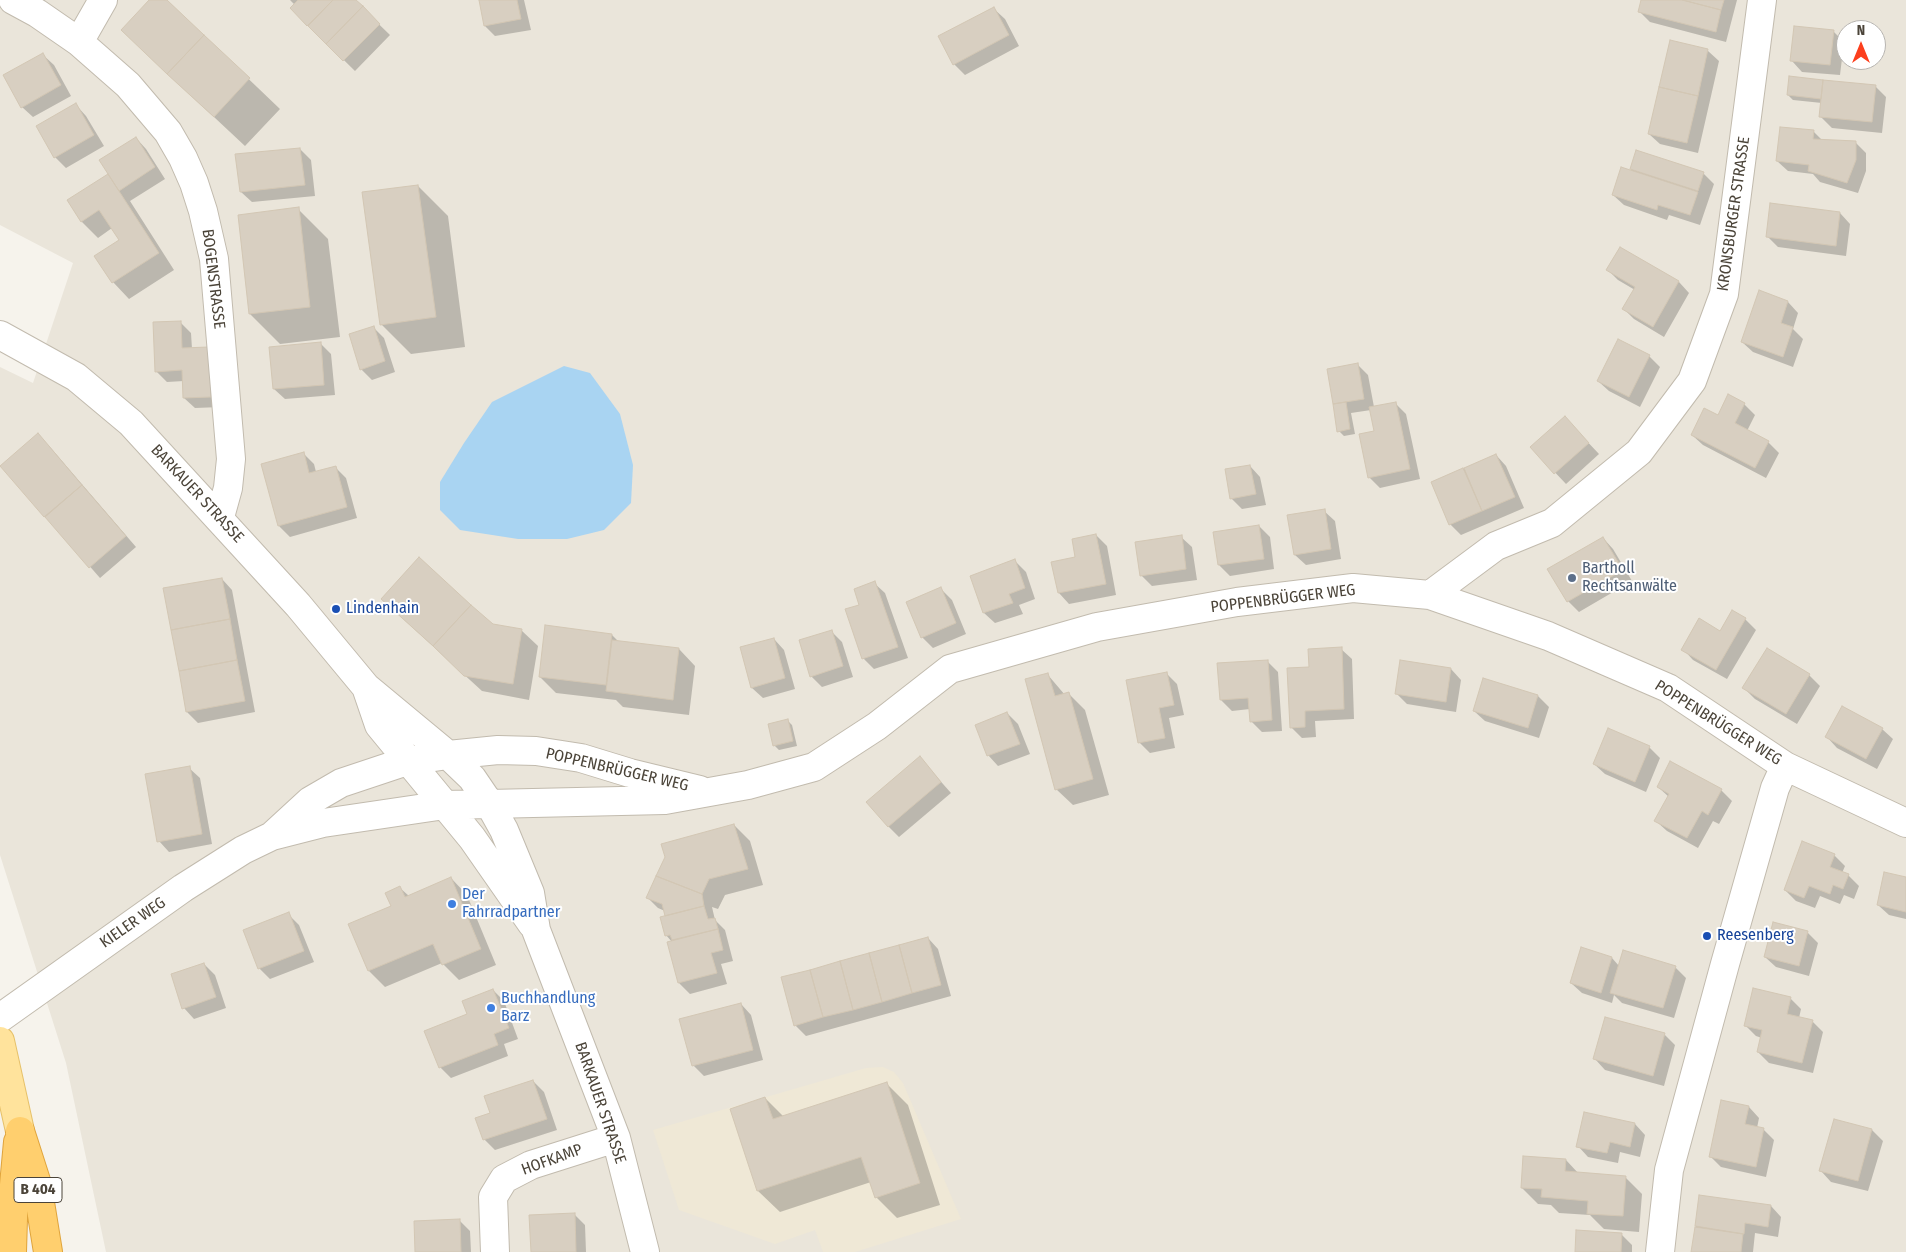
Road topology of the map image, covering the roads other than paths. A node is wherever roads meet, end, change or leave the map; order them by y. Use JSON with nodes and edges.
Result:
{"nodes":[{"id":1,"x":13,"y":0,"type":"edge"},
{"id":2,"x":103,"y":0,"type":"edge"},
{"id":3,"x":1762,"y":0,"type":"edge"},
{"id":4,"x":78,"y":42,"type":"junction"},
{"id":5,"x":0,"y":334,"type":"edge"},
{"id":6,"x":220,"y":517,"type":"junction"},
{"id":7,"x":1430,"y":595,"type":"junction"},
{"id":8,"x":366,"y":687,"type":"junction"},
{"id":9,"x":448,"y":755,"type":"junction"},
{"id":10,"x":407,"y":761,"type":"junction"},
{"id":11,"x":1785,"y":766,"type":"junction"},
{"id":12,"x":708,"y":792,"type":"junction"},
{"id":13,"x":489,"y":803,"type":"junction"},
{"id":14,"x":445,"y":805,"type":"junction"},
{"id":15,"x":1906,"y":823,"type":"edge"},
{"id":16,"x":272,"y":836,"type":"junction"},
{"id":17,"x":536,"y":930,"type":"junction"},
{"id":18,"x":0,"y":1018,"type":"edge"},
{"id":19,"x":0,"y":1041,"type":"edge"},
{"id":20,"x":20,"y":1131,"type":"junction"},
{"id":21,"x":616,"y":1138,"type":"junction"},
{"id":22,"x":12,"y":1252,"type":"edge"},
{"id":23,"x":48,"y":1252,"type":"edge"},
{"id":24,"x":495,"y":1252,"type":"edge"},
{"id":25,"x":644,"y":1252,"type":"edge"},
{"id":26,"x":1660,"y":1252,"type":"edge"}],
"edges":[{"from":1,"to":4,"type":"street","name":"BOGENSTRASSE"},
{"from":2,"to":4,"type":"street"},
{"from":3,"to":7,"type":"street","name":"KRONSBURGER STRASSE"},
{"from":4,"to":6,"type":"street","name":"BOGENSTRASSE"},
{"from":5,"to":6,"type":"street","name":"BARKAUER STRASSE"},
{"from":6,"to":8,"type":"street","name":"BARKAUER STRASSE"},
{"from":7,"to":11,"type":"street","name":"POPPENBRÜGGER WEG"},
{"from":7,"to":12,"type":"street","name":"POPPENBRÜGGER WEG"},
{"from":8,"to":9,"type":"street","name":"BARKAUER STRASSE"},
{"from":8,"to":10,"type":"street","name":"BARKAUER STRASSE"},
{"from":9,"to":10,"type":"street","name":"POPPENBRÜGGER WEG"},
{"from":9,"to":12,"type":"street","name":"POPPENBRÜGGER WEG"},
{"from":9,"to":13,"type":"street","name":"BARKAUER STRASSE"},
{"from":10,"to":14,"type":"street","name":"BARKAUER STRASSE"},
{"from":10,"to":16,"type":"street","name":"KIELER WEG"},
{"from":11,"to":15,"type":"street","name":"POPPENBRÜGGER WEG"},
{"from":11,"to":26,"type":"street"},
{"from":12,"to":13,"type":"street","name":"POPPENBRÜGGER WEG"},
{"from":13,"to":14,"type":"street","name":"POPPENBRÜGGER WEG"},
{"from":13,"to":17,"type":"street","name":"BARKAUER STRASSE"},
{"from":14,"to":16,"type":"street","name":"KIELER WEG"},
{"from":14,"to":17,"type":"street","name":"BARKAUER STRASSE"},
{"from":16,"to":18,"type":"street","name":"KIELER WEG"},
{"from":17,"to":21,"type":"street","name":"BARKAUER STRASSE"},
{"from":19,"to":20,"type":"main road","number":"B 404"},
{"from":20,"to":22,"type":"highway","number":"B 404"},
{"from":20,"to":23,"type":"highway","number":"B 404"},
{"from":21,"to":24,"type":"street","name":"HOFKAMP"},
{"from":21,"to":25,"type":"street","name":"BARKAUER STRASSE"}]}
